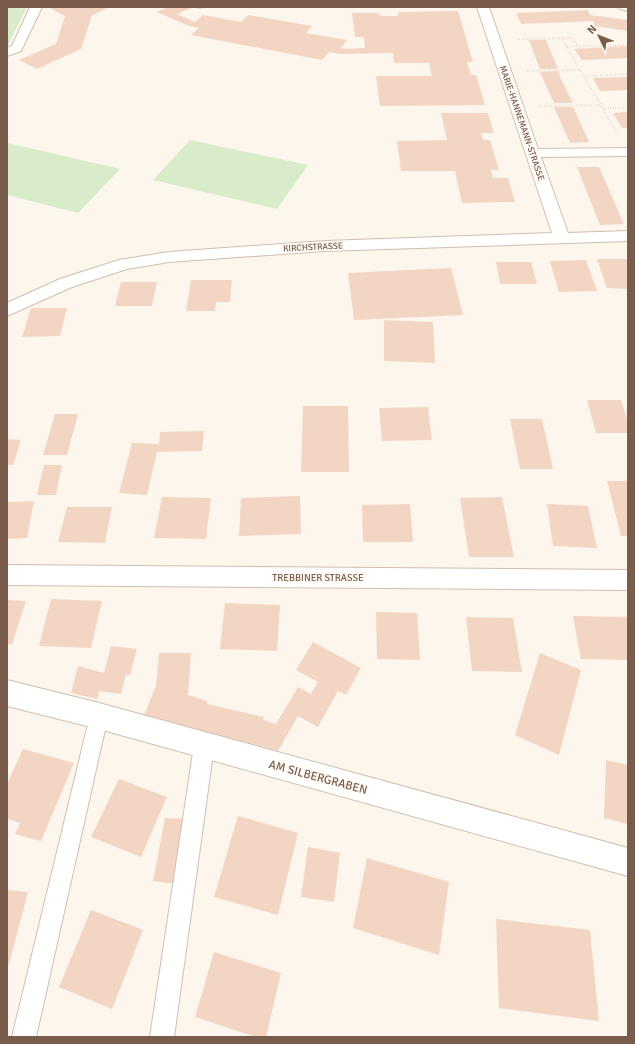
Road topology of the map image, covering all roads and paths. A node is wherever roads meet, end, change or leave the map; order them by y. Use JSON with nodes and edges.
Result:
{"nodes":[{"id":1,"x":36,"y":7,"type":"edge"},
{"id":2,"x":483,"y":7,"type":"edge"},
{"id":3,"x":624,"y":7,"type":"edge"},
{"id":4,"x":628,"y":8,"type":"edge"},
{"id":5,"x":562,"y":38,"type":"junction"},
{"id":6,"x":492,"y":39,"type":"junction"},
{"id":7,"x":628,"y":45,"type":"edge"},
{"id":8,"x":578,"y":46,"type":"junction"},
{"id":9,"x":567,"y":47,"type":"junction"},
{"id":10,"x":7,"y":52,"type":"edge"},
{"id":11,"x":580,"y":70,"type":"junction"},
{"id":12,"x":504,"y":72,"type":"junction"},
{"id":13,"x":628,"y":74,"type":"edge"},
{"id":14,"x":584,"y":76,"type":"junction"},
{"id":15,"x":600,"y":105,"type":"junction"},
{"id":16,"x":517,"y":106,"type":"junction"},
{"id":17,"x":603,"y":108,"type":"junction"},
{"id":18,"x":628,"y":108,"type":"edge"},
{"id":19,"x":618,"y":136,"type":"dead end"},
{"id":20,"x":628,"y":152,"type":"edge"},
{"id":21,"x":532,"y":153,"type":"junction"},
{"id":22,"x":628,"y":236,"type":"edge"},
{"id":23,"x":562,"y":239,"type":"junction"},
{"id":24,"x":7,"y":310,"type":"edge"},
{"id":25,"x":7,"y":575,"type":"edge"},
{"id":26,"x":628,"y":580,"type":"edge"},
{"id":27,"x":7,"y":694,"type":"edge"},
{"id":28,"x":99,"y":716,"type":"junction"},
{"id":29,"x":204,"y":746,"type":"junction"},
{"id":30,"x":628,"y":862,"type":"edge"},
{"id":31,"x":24,"y":1037,"type":"edge"},
{"id":32,"x":162,"y":1037,"type":"edge"}],
"edges":[{"from":1,"to":10,"type":"street"},
{"from":2,"to":6,"type":"street","name":"MARIE-HANNEMANN-STRASSE"},
{"from":3,"to":4,"type":"street"},
{"from":5,"to":6,"type":"path"},
{"from":5,"to":8,"type":"path"},
{"from":5,"to":9,"type":"path"},
{"from":6,"to":12,"type":"street","name":"MARIE-HANNEMANN-STRASSE"},
{"from":7,"to":8,"type":"path"},
{"from":8,"to":9,"type":"path"},
{"from":9,"to":11,"type":"path"},
{"from":11,"to":12,"type":"path"},
{"from":11,"to":14,"type":"path"},
{"from":12,"to":16,"type":"street","name":"MARIE-HANNEMANN-STRASSE"},
{"from":13,"to":14,"type":"path"},
{"from":14,"to":15,"type":"path"},
{"from":15,"to":16,"type":"path"},
{"from":15,"to":17,"type":"path"},
{"from":16,"to":21,"type":"street","name":"MARIE-HANNEMANN-STRASSE"},
{"from":17,"to":18,"type":"path"},
{"from":17,"to":19,"type":"path"},
{"from":20,"to":21,"type":"street"},
{"from":21,"to":23,"type":"street","name":"MARIE-HANNEMANN-STRASSE"},
{"from":22,"to":23,"type":"street","name":"KIRCHSTRASSE"},
{"from":23,"to":24,"type":"street","name":"KIRCHSTRASSE"},
{"from":25,"to":26,"type":"street","name":"TREBBINER STRASSE"},
{"from":27,"to":28,"type":"street","name":"AM SILBERGRABEN"},
{"from":28,"to":29,"type":"street","name":"AM SILBERGRABEN"},
{"from":28,"to":31,"type":"lane"},
{"from":29,"to":30,"type":"street","name":"AM SILBERGRABEN"},
{"from":29,"to":32,"type":"lane"}]}
